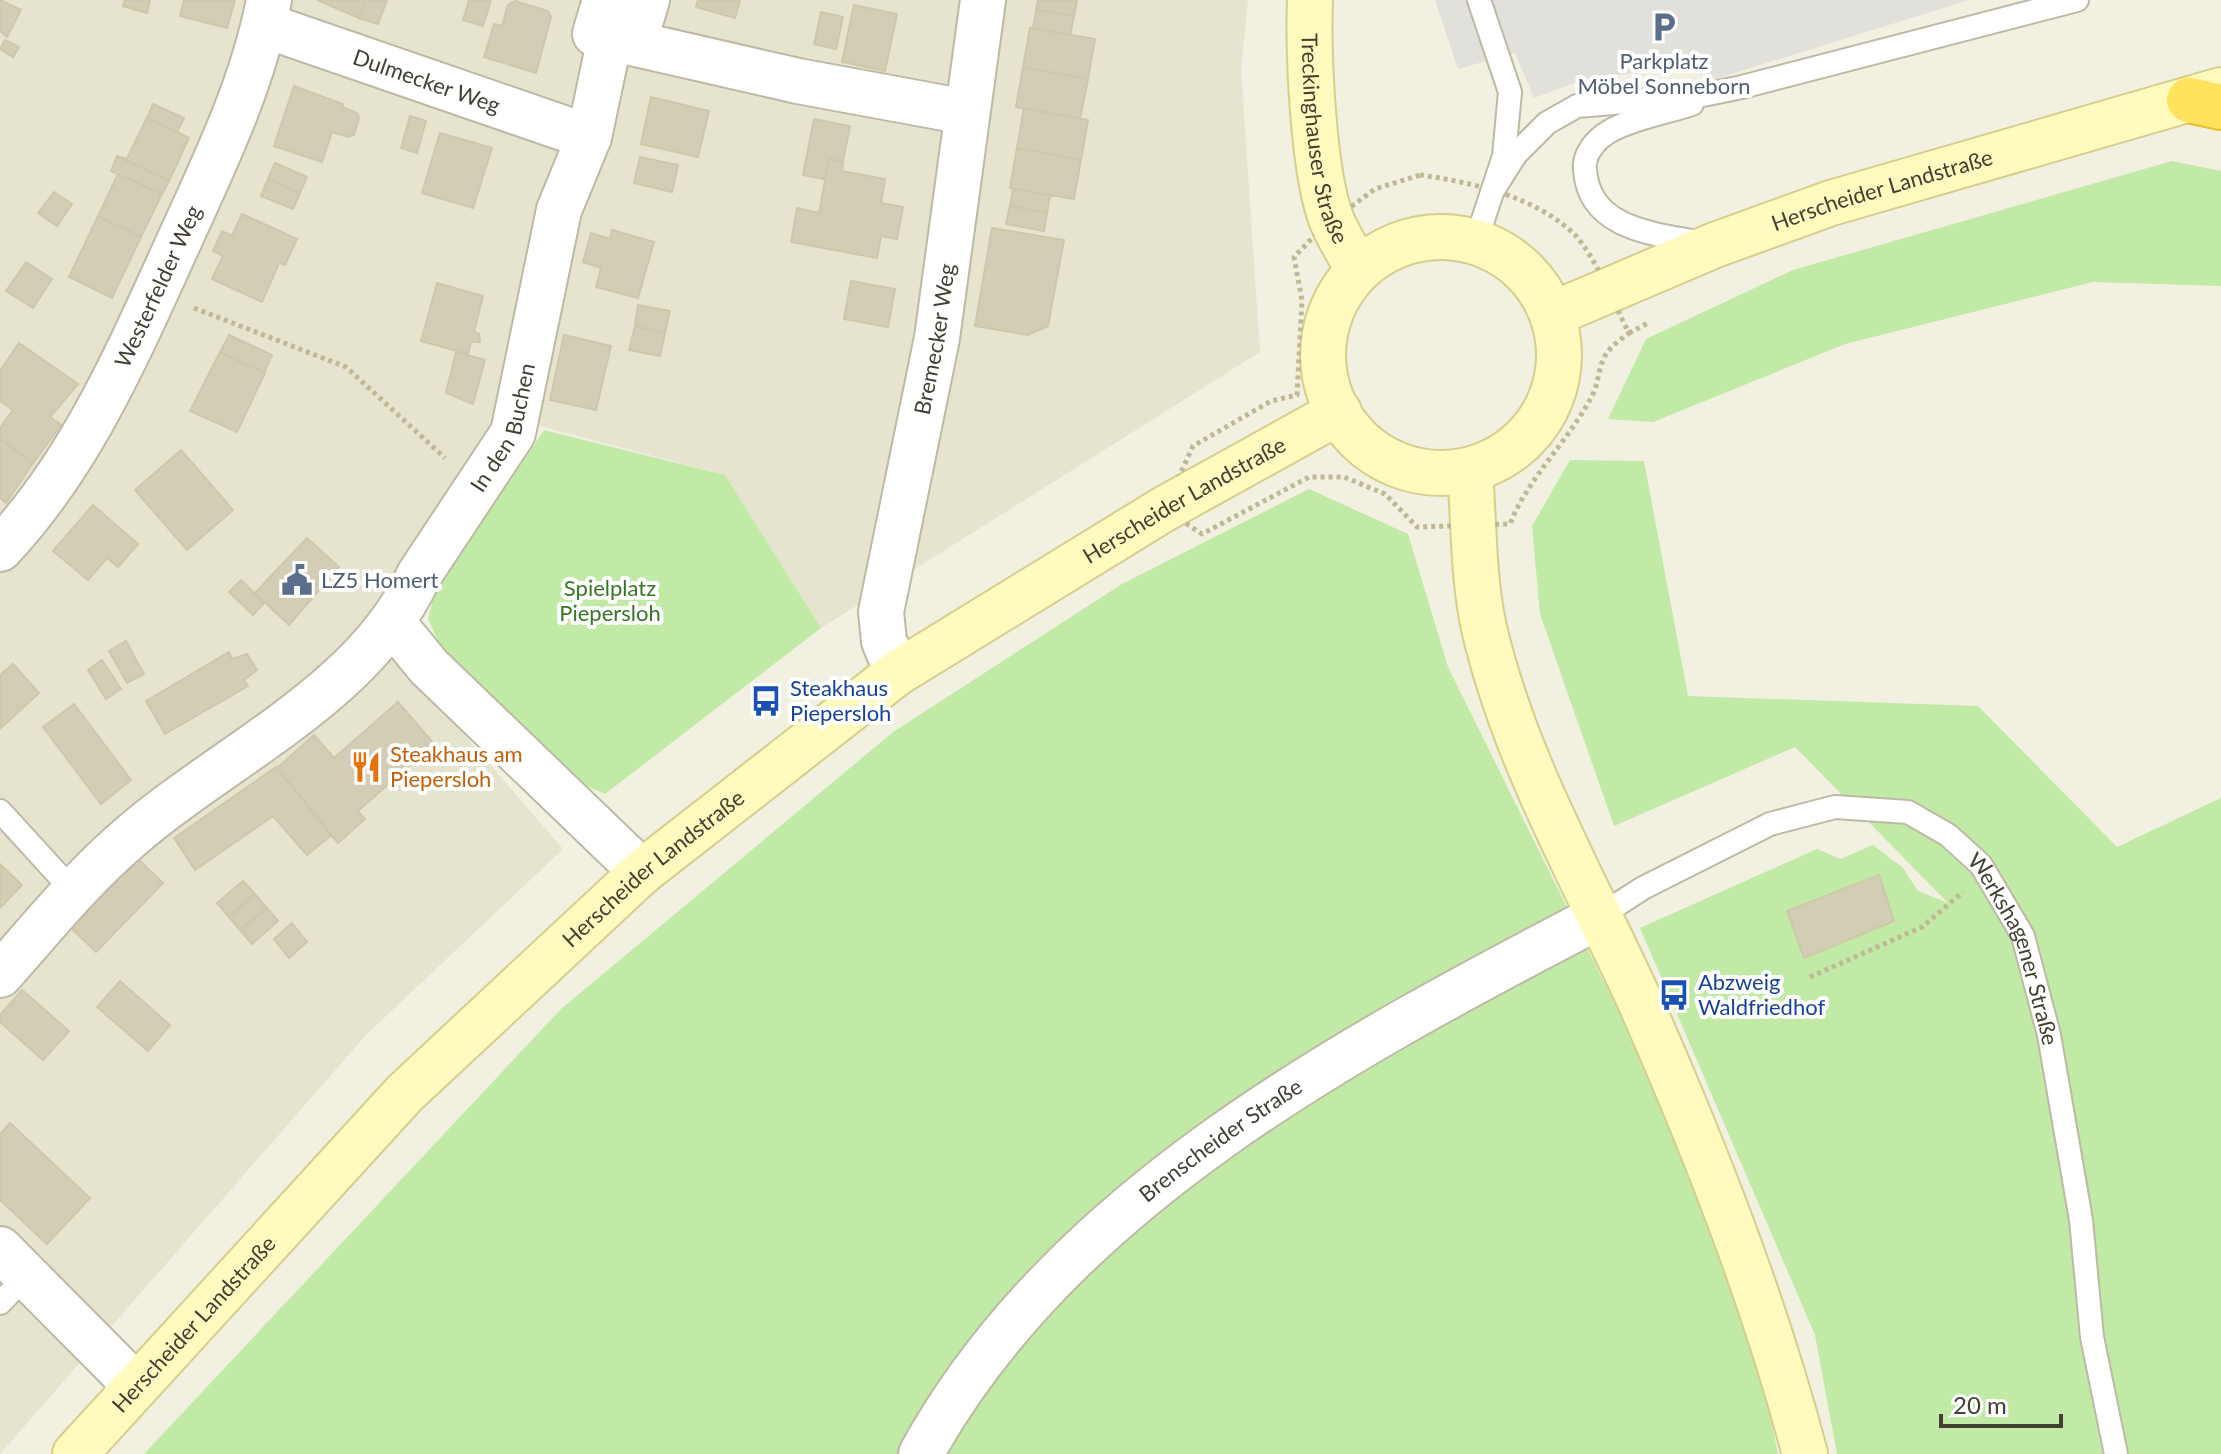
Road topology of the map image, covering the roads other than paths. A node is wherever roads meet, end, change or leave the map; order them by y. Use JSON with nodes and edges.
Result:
{"nodes":[{"id":1,"x":647,"y":0,"type":"edge"},
{"id":2,"x":983,"y":0,"type":"edge"},
{"id":3,"x":1310,"y":0,"type":"edge"},
{"id":4,"x":1479,"y":0,"type":"edge"},
{"id":5,"x":2077,"y":0,"type":"edge"},
{"id":6,"x":266,"y":12,"type":"edge"},
{"id":7,"x":616,"y":27,"type":"edge"},
{"id":8,"x":1742,"y":87,"type":"junction"},
{"id":9,"x":2210,"y":99,"type":"edge"},
{"id":10,"x":966,"y":112,"type":"junction"},
{"id":11,"x":589,"y":137,"type":"junction"},
{"id":12,"x":1492,"y":192,"type":"junction"},
{"id":13,"x":1476,"y":241,"type":"junction"},
{"id":14,"x":1715,"y":245,"type":"junction"},
{"id":15,"x":1358,"y":270,"type":"junction"},
{"id":16,"x":1553,"y":314,"type":"junction"},
{"id":17,"x":1339,"y":412,"type":"junction"},
{"id":18,"x":1470,"y":471,"type":"junction"},
{"id":19,"x":0,"y":549,"type":"edge"},
{"id":20,"x":392,"y":622,"type":"junction"},
{"id":21,"x":897,"y":673,"type":"junction"},
{"id":22,"x":0,"y":811,"type":"edge"},
{"id":23,"x":642,"y":872,"type":"junction"},
{"id":24,"x":74,"y":892,"type":"junction"},
{"id":25,"x":1598,"y":917,"type":"junction"},
{"id":26,"x":0,"y":975,"type":"edge"},
{"id":27,"x":9,"y":1276,"type":"edge"},
{"id":28,"x":135,"y":1385,"type":"junction"},
{"id":29,"x":75,"y":1454,"type":"edge"},
{"id":30,"x":921,"y":1454,"type":"edge"},
{"id":31,"x":1805,"y":1454,"type":"edge"},
{"id":32,"x":2116,"y":1454,"type":"edge"}],
"edges":[{"from":1,"to":7,"type":"street","name":"In den Buchen"},
{"from":2,"to":10,"type":"street","name":"Bremecker Weg"},
{"from":3,"to":15,"type":"main road","name":"Treckinghauser Straße"},
{"from":4,"to":12,"type":"lane"},
{"from":5,"to":8,"type":"lane"},
{"from":6,"to":11,"type":"street","name":"Dulmecker Weg"},
{"from":6,"to":19,"type":"street","name":"Westerfelder Weg"},
{"from":7,"to":10,"type":"street"},
{"from":7,"to":11,"type":"street","name":"In den Buchen"},
{"from":8,"to":12,"type":"lane"},
{"from":8,"to":14,"type":"lane"},
{"from":9,"to":14,"type":"main road","name":"Herscheider Landstraße"},
{"from":10,"to":21,"type":"street","name":"Bremecker Weg"},
{"from":11,"to":20,"type":"street","name":"In den Buchen"},
{"from":12,"to":13,"type":"lane"},
{"from":13,"to":15,"type":"main road"},
{"from":13,"to":16,"type":"main road"},
{"from":14,"to":16,"type":"main road","name":"Herscheider Landstraße"},
{"from":15,"to":17,"type":"main road"},
{"from":16,"to":18,"type":"main road"},
{"from":17,"to":18,"type":"main road"},
{"from":17,"to":21,"type":"main road","name":"Herscheider Landstraße"},
{"from":18,"to":25,"type":"main road"},
{"from":20,"to":23,"type":"street"},
{"from":20,"to":24,"type":"street","name":"In den Buchen"},
{"from":21,"to":23,"type":"main road","name":"Herscheider Landstraße"},
{"from":22,"to":24,"type":"lane"},
{"from":23,"to":28,"type":"main road","name":"Herscheider Landstraße"},
{"from":24,"to":26,"type":"street","name":"In den Buchen"},
{"from":25,"to":30,"type":"street","name":"Brenscheider Straße"},
{"from":25,"to":31,"type":"main road"},
{"from":25,"to":32,"type":"lane","name":"Werkshagener Straße"},
{"from":27,"to":28,"type":"street"},
{"from":28,"to":29,"type":"main road","name":"Herscheider Landstraße"}]}
